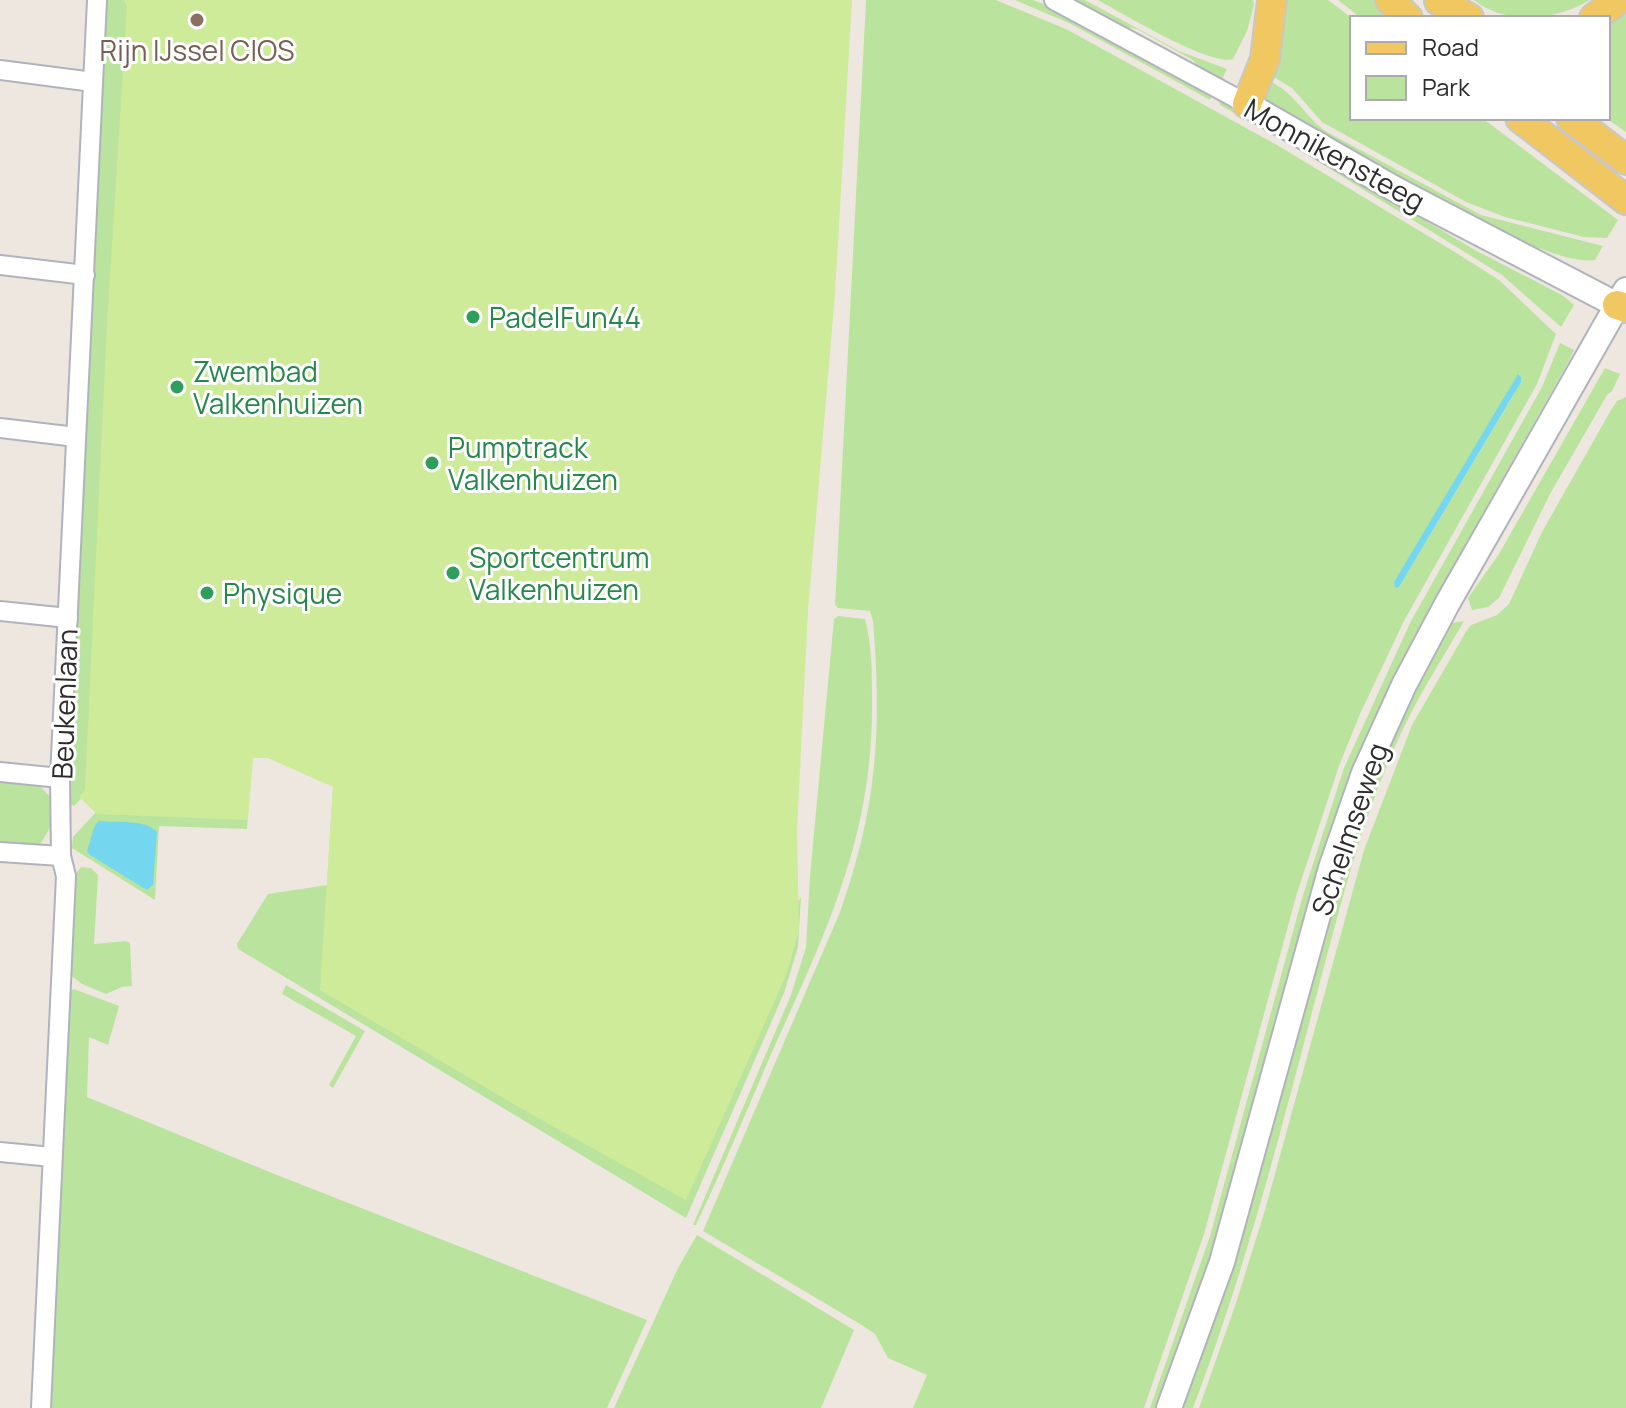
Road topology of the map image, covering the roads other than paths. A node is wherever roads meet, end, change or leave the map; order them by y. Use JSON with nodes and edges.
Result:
{"nodes":[{"id":1,"x":97,"y":0,"type":"edge"},
{"id":2,"x":1054,"y":0,"type":"edge"},
{"id":3,"x":1272,"y":0,"type":"edge"},
{"id":4,"x":1390,"y":0,"type":"edge"},
{"id":5,"x":1439,"y":0,"type":"edge"},
{"id":6,"x":1618,"y":0,"type":"edge"},
{"id":7,"x":1406,"y":16,"type":"edge"},
{"id":8,"x":1455,"y":16,"type":"edge"},
{"id":9,"x":1466,"y":16,"type":"edge"},
{"id":10,"x":1597,"y":16,"type":"edge"},
{"id":11,"x":0,"y":70,"type":"edge"},
{"id":12,"x":93,"y":82,"type":"junction"},
{"id":13,"x":1247,"y":104,"type":"junction"},
{"id":14,"x":1523,"y":120,"type":"edge"},
{"id":15,"x":1574,"y":120,"type":"edge"},
{"id":16,"x":1626,"y":160,"type":"edge"},
{"id":17,"x":1618,"y":194,"type":"edge"},
{"id":18,"x":0,"y":265,"type":"edge"},
{"id":19,"x":85,"y":275,"type":"junction"},
{"id":20,"x":1623,"y":301,"type":"edge"},
{"id":21,"x":0,"y":428,"type":"edge"},
{"id":22,"x":76,"y":437,"type":"junction"},
{"id":23,"x":0,"y":611,"type":"edge"},
{"id":24,"x":68,"y":618,"type":"junction"},
{"id":25,"x":0,"y":772,"type":"edge"},
{"id":26,"x":60,"y":778,"type":"junction"},
{"id":27,"x":0,"y":852,"type":"edge"},
{"id":28,"x":61,"y":856,"type":"junction"},
{"id":29,"x":0,"y":1152,"type":"edge"},
{"id":30,"x":52,"y":1157,"type":"junction"},
{"id":31,"x":41,"y":1408,"type":"edge"},
{"id":32,"x":1169,"y":1408,"type":"edge"}],
"edges":[{"from":1,"to":12,"type":"street","name":"Beukenlaan"},
{"from":2,"to":13,"type":"street","name":"Monnikensteeg"},
{"from":3,"to":13,"type":"main road"},
{"from":4,"to":7,"type":"main road"},
{"from":5,"to":8,"type":"main road"},
{"from":5,"to":9,"type":"main road"},
{"from":6,"to":10,"type":"main road"},
{"from":11,"to":12,"type":"street"},
{"from":12,"to":19,"type":"street","name":"Beukenlaan"},
{"from":13,"to":20,"type":"main road","name":"Monnikensteeg"},
{"from":14,"to":17,"type":"main road"},
{"from":15,"to":16,"type":"main road"},
{"from":18,"to":19,"type":"street"},
{"from":19,"to":22,"type":"street","name":"Beukenlaan"},
{"from":20,"to":32,"type":"main road","name":"Schelmseweg"},
{"from":21,"to":22,"type":"street"},
{"from":22,"to":24,"type":"street","name":"Beukenlaan"},
{"from":23,"to":24,"type":"street"},
{"from":24,"to":26,"type":"street","name":"Beukenlaan"},
{"from":25,"to":26,"type":"street"},
{"from":26,"to":28,"type":"street","name":"Beukenlaan"},
{"from":27,"to":28,"type":"street"},
{"from":28,"to":30,"type":"street","name":"Beukenlaan"},
{"from":29,"to":30,"type":"street"},
{"from":30,"to":31,"type":"street","name":"Beukenlaan"}]}
